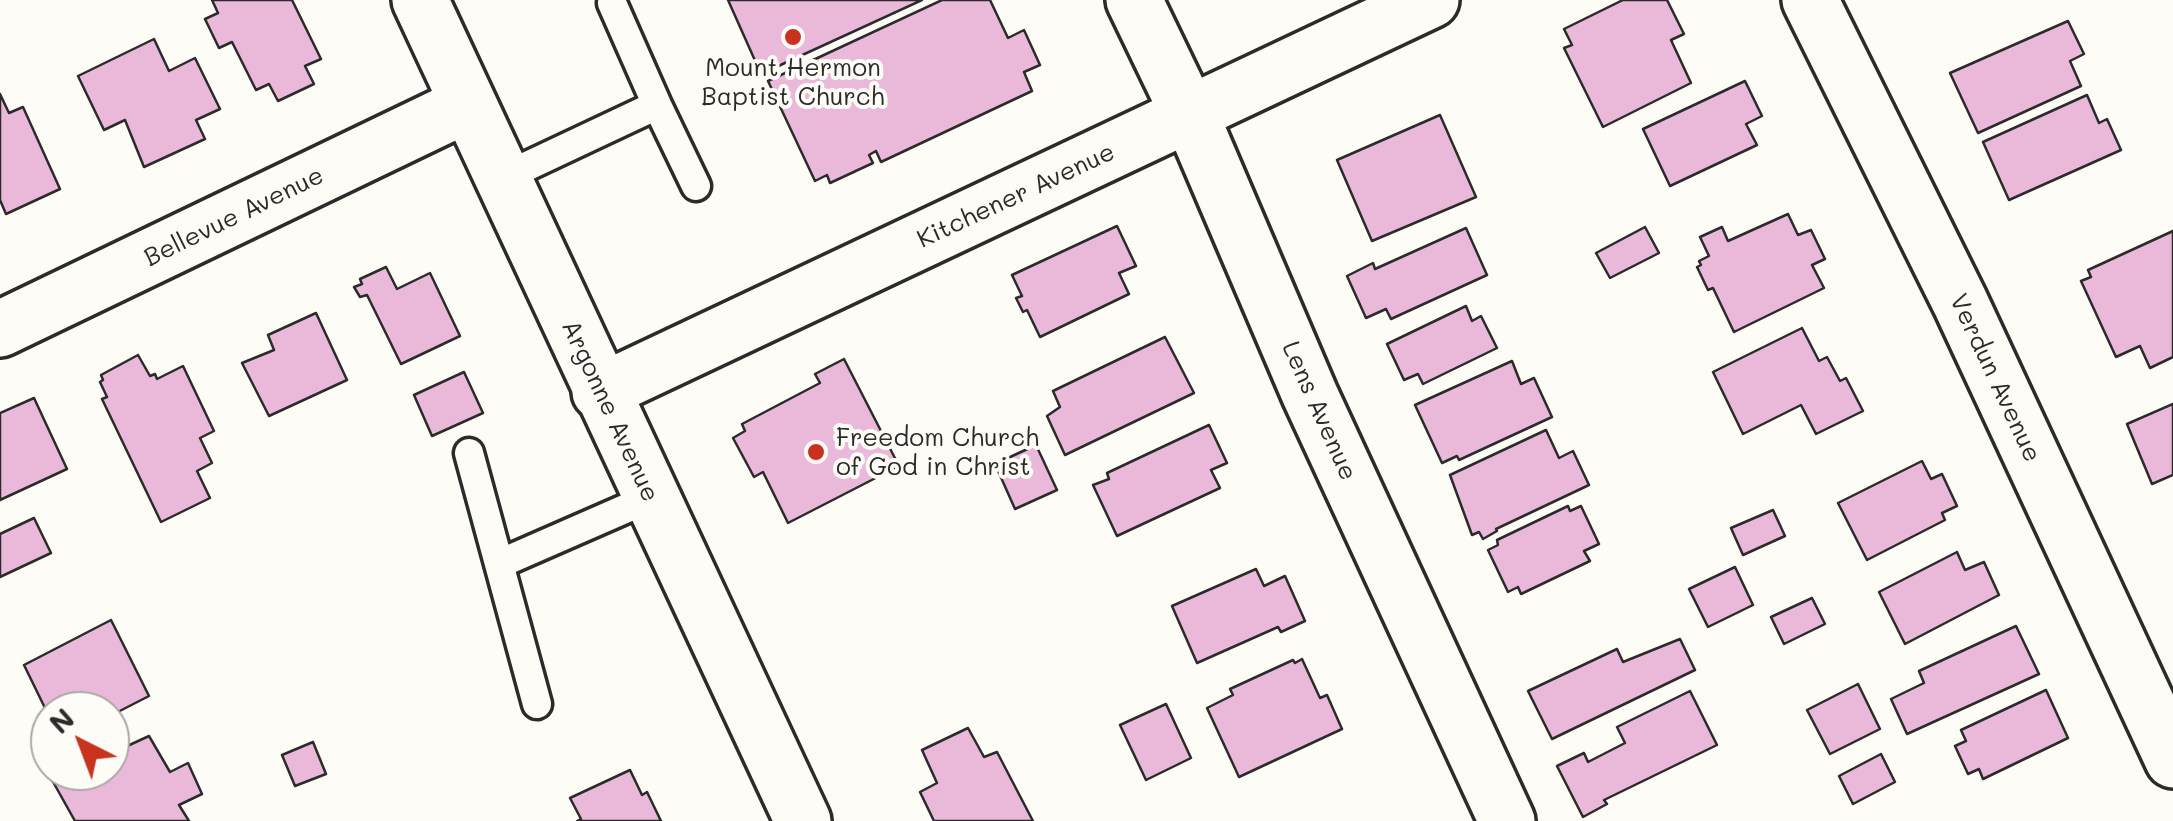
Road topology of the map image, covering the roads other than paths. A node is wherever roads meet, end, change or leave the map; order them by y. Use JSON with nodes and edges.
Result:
{"nodes":[{"id":1,"x":420,"y":0,"type":"edge"},
{"id":2,"x":1134,"y":0,"type":"edge"},
{"id":3,"x":1431,"y":0,"type":"edge"},
{"id":4,"x":1810,"y":0,"type":"edge"},
{"id":5,"x":612,"y":4,"type":"dead end"},
{"id":6,"x":468,"y":104,"type":"junction"},
{"id":7,"x":657,"y":104,"type":"junction"},
{"id":8,"x":1189,"y":114,"type":"junction"},
{"id":9,"x":502,"y":178,"type":"junction"},
{"id":10,"x":696,"y":186,"type":"dead end"},
{"id":11,"x":0,"y":329,"type":"edge"},
{"id":12,"x":600,"y":392,"type":"junction"},
{"id":13,"x":470,"y":454,"type":"dead end"},
{"id":14,"x":650,"y":498,"type":"junction"},
{"id":15,"x":499,"y":564,"type":"junction"},
{"id":16,"x":537,"y":704,"type":"dead end"},
{"id":17,"x":2173,"y":760,"type":"edge"},
{"id":18,"x":803,"y":821,"type":"edge"},
{"id":19,"x":1507,"y":821,"type":"edge"}],
"edges":[{"from":1,"to":6,"type":"street","name":"Argonne Avenue"},
{"from":2,"to":8,"type":"street","name":"Lens Avenue"},
{"from":3,"to":8,"type":"street","name":"Kitchener Avenue"},
{"from":4,"to":17,"type":"street","name":"Verdun Avenue"},
{"from":5,"to":7,"type":"lane"},
{"from":6,"to":9,"type":"street","name":"Argonne Avenue"},
{"from":6,"to":11,"type":"street","name":"Bellevue Avenue"},
{"from":7,"to":9,"type":"lane"},
{"from":7,"to":10,"type":"lane"},
{"from":8,"to":12,"type":"street","name":"Kitchener Avenue"},
{"from":8,"to":19,"type":"street","name":"Lens Avenue"},
{"from":9,"to":12,"type":"street","name":"Argonne Avenue"},
{"from":12,"to":14,"type":"street","name":"Argonne Avenue"},
{"from":13,"to":15,"type":"lane"},
{"from":14,"to":15,"type":"lane"},
{"from":14,"to":18,"type":"street","name":"Argonne Avenue"},
{"from":15,"to":16,"type":"lane"}]}
